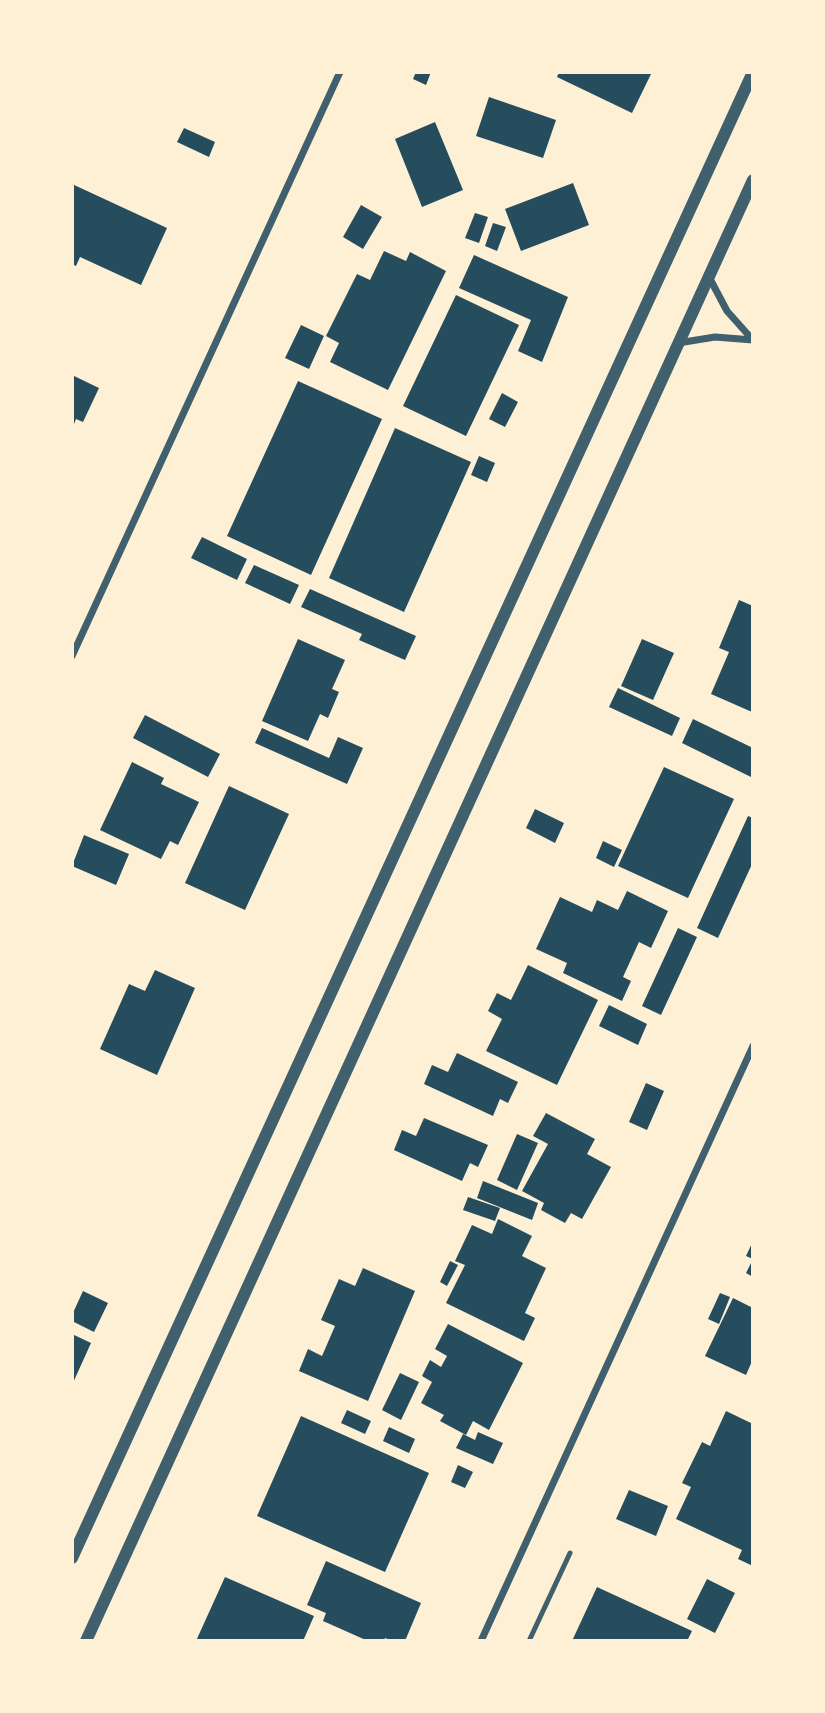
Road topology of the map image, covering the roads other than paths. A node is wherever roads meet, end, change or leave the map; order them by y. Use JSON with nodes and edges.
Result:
{"nodes":[{"id":1,"x":340,"y":72,"type":"edge"},
{"id":2,"x":753,"y":72,"type":"edge"},
{"id":3,"x":753,"y":180,"type":"edge"},
{"id":4,"x":709,"y":276,"type":"junction"},
{"id":5,"x":752,"y":340,"type":"edge"},
{"id":6,"x":677,"y":343,"type":"junction"},
{"id":7,"x":72,"y":656,"type":"edge"},
{"id":8,"x":753,"y":1046,"type":"edge"},
{"id":9,"x":570,"y":1553,"type":"dead end"},
{"id":10,"x":72,"y":1558,"type":"edge"},
{"id":11,"x":86,"y":1641,"type":"edge"},
{"id":12,"x":481,"y":1641,"type":"edge"},
{"id":13,"x":529,"y":1641,"type":"edge"}],
"edges":[{"from":1,"to":7,"type":"street"},
{"from":2,"to":10,"type":"street"},
{"from":3,"to":4,"type":"street"},
{"from":4,"to":5,"type":"street"},
{"from":4,"to":6,"type":"street"},
{"from":5,"to":6,"type":"street"},
{"from":6,"to":11,"type":"street"},
{"from":8,"to":12,"type":"street"},
{"from":9,"to":13,"type":"lane"}]}
